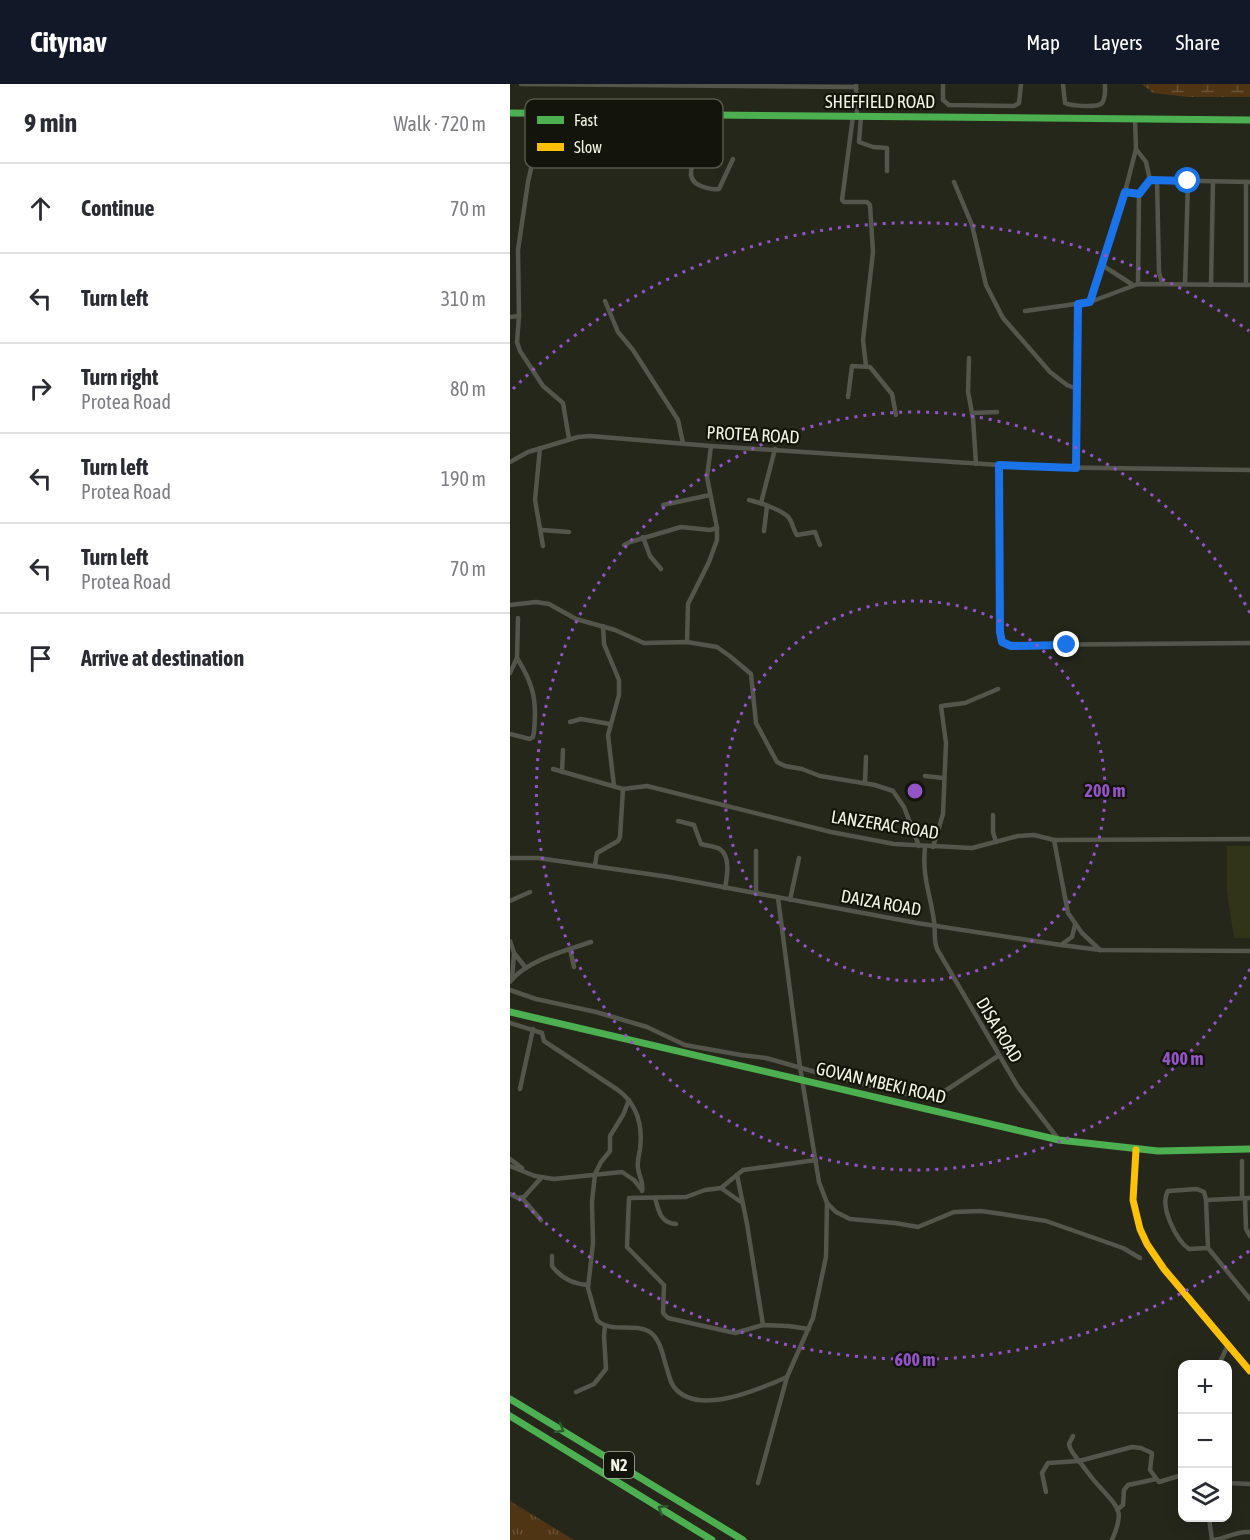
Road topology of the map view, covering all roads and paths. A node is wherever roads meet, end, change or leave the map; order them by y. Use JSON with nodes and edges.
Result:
{"nodes":[{"id":1,"x":521,"y":84,"type":"edge"},
{"id":2,"x":943,"y":84,"type":"edge"},
{"id":3,"x":1021,"y":84,"type":"edge"},
{"id":4,"x":1063,"y":84,"type":"edge"},
{"id":5,"x":1105,"y":84,"type":"edge"},
{"id":6,"x":818,"y":85,"type":"edge"},
{"id":7,"x":856,"y":86,"type":"edge"},
{"id":8,"x":723,"y":115,"type":"edge"},
{"id":9,"x":857,"y":116,"type":"junction"},
{"id":10,"x":1136,"y":119,"type":"junction"},
{"id":11,"x":1250,"y":120,"type":"edge"},
{"id":12,"x":1136,"y":149,"type":"junction"},
{"id":13,"x":733,"y":159,"type":"dead end"},
{"id":14,"x":531,"y":168,"type":"edge"},
{"id":15,"x":692,"y":168,"type":"edge"},
{"id":16,"x":887,"y":171,"type":"dead end"},
{"id":17,"x":1150,"y":180,"type":"junction"},
{"id":18,"x":1157,"y":180,"type":"junction"},
{"id":19,"x":1188,"y":181,"type":"junction"},
{"id":20,"x":1213,"y":181,"type":"junction"},
{"id":21,"x":954,"y":182,"type":"dead end"},
{"id":22,"x":1248,"y":182,"type":"edge"},
{"id":23,"x":1125,"y":192,"type":"junction"},
{"id":24,"x":1139,"y":194,"type":"junction"},
{"id":25,"x":1102,"y":265,"type":"junction"},
{"id":26,"x":1162,"y":284,"type":"junction"},
{"id":27,"x":1185,"y":284,"type":"junction"},
{"id":28,"x":1136,"y":285,"type":"junction"},
{"id":29,"x":1211,"y":285,"type":"junction"},
{"id":30,"x":1248,"y":285,"type":"edge"},
{"id":31,"x":605,"y":301,"type":"dead end"},
{"id":32,"x":1090,"y":302,"type":"junction"},
{"id":33,"x":1078,"y":304,"type":"junction"},
{"id":34,"x":1024,"y":310,"type":"dead end"},
{"id":35,"x":519,"y":316,"type":"junction"},
{"id":36,"x":510,"y":317,"type":"edge"},
{"id":37,"x":969,"y":358,"type":"dead end"},
{"id":38,"x":866,"y":366,"type":"junction"},
{"id":39,"x":1077,"y":388,"type":"junction"},
{"id":40,"x":848,"y":397,"type":"dead end"},
{"id":41,"x":997,"y":412,"type":"dead end"},
{"id":42,"x":972,"y":413,"type":"junction"},
{"id":43,"x":896,"y":415,"type":"dead end"},
{"id":44,"x":569,"y":439,"type":"junction"},
{"id":45,"x":683,"y":443,"type":"junction"},
{"id":46,"x":711,"y":446,"type":"junction"},
{"id":47,"x":540,"y":448,"type":"junction"},
{"id":48,"x":775,"y":449,"type":"junction"},
{"id":49,"x":510,"y":462,"type":"edge"},
{"id":50,"x":976,"y":464,"type":"junction"},
{"id":51,"x":999,"y":465,"type":"junction"},
{"id":52,"x":1076,"y":468,"type":"junction"},
{"id":53,"x":1250,"y":470,"type":"edge"},
{"id":54,"x":710,"y":495,"type":"junction"},
{"id":55,"x":749,"y":500,"type":"dead end"},
{"id":56,"x":760,"y":502,"type":"junction"},
{"id":57,"x":663,"y":505,"type":"dead end"},
{"id":58,"x":767,"y":506,"type":"junction"},
{"id":59,"x":717,"y":528,"type":"junction"},
{"id":60,"x":542,"y":530,"type":"junction"},
{"id":61,"x":764,"y":531,"type":"dead end"},
{"id":62,"x":569,"y":532,"type":"dead end"},
{"id":63,"x":643,"y":537,"type":"junction"},
{"id":64,"x":624,"y":545,"type":"dead end"},
{"id":65,"x":820,"y":545,"type":"dead end"},
{"id":66,"x":543,"y":546,"type":"dead end"},
{"id":67,"x":661,"y":569,"type":"dead end"},
{"id":68,"x":510,"y":605,"type":"edge"},
{"id":69,"x":518,"y":618,"type":"dead end"},
{"id":70,"x":603,"y":626,"type":"junction"},
{"id":71,"x":687,"y":642,"type":"junction"},
{"id":72,"x":1250,"y":643,"type":"edge"},
{"id":73,"x":518,"y":658,"type":"junction"},
{"id":74,"x":510,"y":673,"type":"edge"},
{"id":75,"x":998,"y":689,"type":"dead end"},
{"id":76,"x":570,"y":722,"type":"dead end"},
{"id":77,"x":610,"y":724,"type":"junction"},
{"id":78,"x":510,"y":734,"type":"edge"},
{"id":79,"x":562,"y":750,"type":"dead end"},
{"id":80,"x":866,"y":757,"type":"dead end"},
{"id":81,"x":553,"y":769,"type":"dead end"},
{"id":82,"x":562,"y":772,"type":"junction"},
{"id":83,"x":925,"y":776,"type":"dead end"},
{"id":84,"x":943,"y":778,"type":"junction"},
{"id":85,"x":865,"y":783,"type":"junction"},
{"id":86,"x":614,"y":786,"type":"junction"},
{"id":87,"x":623,"y":789,"type":"junction"},
{"id":88,"x":993,"y":816,"type":"dead end"},
{"id":89,"x":678,"y":821,"type":"dead end"},
{"id":90,"x":1250,"y":838,"type":"edge"},
{"id":91,"x":1054,"y":840,"type":"junction"},
{"id":92,"x":996,"y":842,"type":"junction"},
{"id":93,"x":922,"y":847,"type":"junction"},
{"id":94,"x":933,"y":847,"type":"junction"},
{"id":95,"x":756,"y":851,"type":"dead end"},
{"id":96,"x":510,"y":858,"type":"edge"},
{"id":97,"x":799,"y":858,"type":"dead end"},
{"id":98,"x":595,"y":865,"type":"junction"},
{"id":99,"x":725,"y":888,"type":"junction"},
{"id":100,"x":530,"y":892,"type":"dead end"},
{"id":101,"x":756,"y":894,"type":"junction"},
{"id":102,"x":778,"y":898,"type":"junction"},
{"id":103,"x":790,"y":900,"type":"junction"},
{"id":104,"x":510,"y":901,"type":"edge"},
{"id":105,"x":1075,"y":925,"type":"junction"},
{"id":106,"x":935,"y":926,"type":"junction"},
{"id":107,"x":510,"y":941,"type":"edge"},
{"id":108,"x":591,"y":942,"type":"dead end"},
{"id":109,"x":1061,"y":945,"type":"junction"},
{"id":110,"x":570,"y":949,"type":"junction"},
{"id":111,"x":1100,"y":950,"type":"junction"},
{"id":112,"x":1250,"y":951,"type":"edge"},
{"id":113,"x":514,"y":953,"type":"junction"},
{"id":114,"x":574,"y":967,"type":"dead end"},
{"id":115,"x":526,"y":968,"type":"junction"},
{"id":116,"x":511,"y":980,"type":"edge"},
{"id":117,"x":510,"y":990,"type":"edge"},
{"id":118,"x":510,"y":1012,"type":"edge"},
{"id":119,"x":510,"y":1023,"type":"edge"},
{"id":120,"x":533,"y":1029,"type":"junction"},
{"id":121,"x":998,"y":1056,"type":"junction"},
{"id":122,"x":800,"y":1067,"type":"junction"},
{"id":123,"x":802,"y":1080,"type":"junction"},
{"id":124,"x":520,"y":1089,"type":"dead end"},
{"id":125,"x":629,"y":1100,"type":"junction"},
{"id":126,"x":1059,"y":1140,"type":"junction"},
{"id":127,"x":1250,"y":1149,"type":"edge"},
{"id":128,"x":1136,"y":1150,"type":"junction"},
{"id":129,"x":510,"y":1159,"type":"edge"},
{"id":130,"x":816,"y":1160,"type":"junction"},
{"id":131,"x":1242,"y":1161,"type":"dead end"},
{"id":132,"x":510,"y":1166,"type":"edge"},
{"id":133,"x":525,"y":1171,"type":"junction"},
{"id":134,"x":595,"y":1174,"type":"junction"},
{"id":135,"x":737,"y":1175,"type":"junction"},
{"id":136,"x":541,"y":1178,"type":"junction"},
{"id":137,"x":721,"y":1188,"type":"junction"},
{"id":138,"x":642,"y":1191,"type":"junction"},
{"id":139,"x":510,"y":1194,"type":"edge"},
{"id":140,"x":522,"y":1198,"type":"junction"},
{"id":141,"x":655,"y":1198,"type":"junction"},
{"id":142,"x":1246,"y":1198,"type":"edge"},
{"id":143,"x":645,"y":1199,"type":"junction"},
{"id":144,"x":1206,"y":1200,"type":"junction"},
{"id":145,"x":741,"y":1202,"type":"junction"},
{"id":146,"x":827,"y":1203,"type":"junction"},
{"id":147,"x":541,"y":1220,"type":"dead end"},
{"id":148,"x":676,"y":1224,"type":"dead end"},
{"id":149,"x":1250,"y":1236,"type":"edge"},
{"id":150,"x":1208,"y":1248,"type":"junction"},
{"id":151,"x":552,"y":1256,"type":"dead end"},
{"id":152,"x":1140,"y":1258,"type":"dead end"},
{"id":153,"x":588,"y":1285,"type":"junction"},
{"id":154,"x":1250,"y":1299,"type":"edge"},
{"id":155,"x":763,"y":1325,"type":"junction"},
{"id":156,"x":605,"y":1326,"type":"junction"},
{"id":157,"x":809,"y":1329,"type":"junction"},
{"id":158,"x":1228,"y":1345,"type":"junction"},
{"id":159,"x":1221,"y":1360,"type":"edge"},
{"id":160,"x":1250,"y":1371,"type":"edge"},
{"id":161,"x":787,"y":1377,"type":"junction"},
{"id":162,"x":576,"y":1392,"type":"dead end"},
{"id":163,"x":510,"y":1398,"type":"edge"},
{"id":164,"x":510,"y":1416,"type":"edge"},
{"id":165,"x":1073,"y":1436,"type":"dead end"},
{"id":166,"x":1079,"y":1461,"type":"junction"},
{"id":167,"x":1178,"y":1476,"type":"edge"},
{"id":168,"x":1156,"y":1479,"type":"junction"},
{"id":169,"x":758,"y":1483,"type":"dead end"},
{"id":170,"x":1232,"y":1483,"type":"edge"},
{"id":171,"x":1250,"y":1484,"type":"edge"},
{"id":172,"x":1046,"y":1492,"type":"dead end"},
{"id":173,"x":1118,"y":1509,"type":"junction"},
{"id":174,"x":1210,"y":1522,"type":"edge"},
{"id":175,"x":1250,"y":1533,"type":"edge"},
{"id":176,"x":712,"y":1540,"type":"edge"},
{"id":177,"x":743,"y":1540,"type":"edge"},
{"id":178,"x":1112,"y":1540,"type":"edge"},
{"id":179,"x":1212,"y":1540,"type":"edge"}],
"edges":[{"from":1,"to":6,"type":"street"},
{"from":2,"to":3,"type":"street"},
{"from":4,"to":5,"type":"street"},
{"from":6,"to":7,"type":"street"},
{"from":7,"to":9,"type":"street"},
{"from":8,"to":9,"type":"main road","name":"SHEFFIELD ROAD"},
{"from":9,"to":10,"type":"main road","name":"SHEFFIELD ROAD"},
{"from":9,"to":16,"type":"street"},
{"from":9,"to":38,"type":"street"},
{"from":10,"to":11,"type":"main road","name":"SHEFFIELD ROAD"},
{"from":10,"to":12,"type":"street"},
{"from":12,"to":17,"type":"street"},
{"from":12,"to":23,"type":"street"},
{"from":13,"to":15,"type":"street"},
{"from":14,"to":35,"type":"street"},
{"from":17,"to":18,"type":"street"},
{"from":17,"to":24,"type":"street"},
{"from":18,"to":19,"type":"street"},
{"from":18,"to":26,"type":"street"},
{"from":19,"to":20,"type":"street"},
{"from":19,"to":27,"type":"street"},
{"from":20,"to":22,"type":"street"},
{"from":20,"to":29,"type":"street"},
{"from":21,"to":39,"type":"street"},
{"from":22,"to":30,"type":"street"},
{"from":23,"to":24,"type":"street"},
{"from":23,"to":25,"type":"street"},
{"from":24,"to":28,"type":"street"},
{"from":25,"to":28,"type":"street"},
{"from":25,"to":32,"type":"street"},
{"from":26,"to":27,"type":"street"},
{"from":26,"to":28,"type":"street"},
{"from":27,"to":29,"type":"street"},
{"from":28,"to":32,"type":"street"},
{"from":29,"to":30,"type":"street"},
{"from":31,"to":45,"type":"street"},
{"from":32,"to":33,"type":"street"},
{"from":33,"to":34,"type":"street"},
{"from":33,"to":39,"type":"street"},
{"from":35,"to":36,"type":"street"},
{"from":35,"to":44,"type":"street"},
{"from":37,"to":42,"type":"street"},
{"from":38,"to":40,"type":"street"},
{"from":38,"to":43,"type":"street"},
{"from":39,"to":52,"type":"street"},
{"from":41,"to":42,"type":"street"},
{"from":42,"to":50,"type":"street"},
{"from":44,"to":45,"type":"street","name":"PROTEA ROAD"},
{"from":44,"to":47,"type":"street","name":"PROTEA ROAD"},
{"from":45,"to":46,"type":"street","name":"PROTEA ROAD"},
{"from":46,"to":48,"type":"street","name":"PROTEA ROAD"},
{"from":46,"to":54,"type":"street"},
{"from":47,"to":49,"type":"street","name":"PROTEA ROAD"},
{"from":47,"to":60,"type":"street"},
{"from":48,"to":50,"type":"street","name":"PROTEA ROAD"},
{"from":48,"to":56,"type":"street"},
{"from":50,"to":51,"type":"street","name":"PROTEA ROAD"},
{"from":51,"to":52,"type":"street","name":"PROTEA ROAD"},
{"from":51,"to":72,"type":"street"},
{"from":52,"to":53,"type":"street","name":"PROTEA ROAD"},
{"from":54,"to":57,"type":"street"},
{"from":54,"to":59,"type":"street"},
{"from":55,"to":56,"type":"street"},
{"from":56,"to":58,"type":"street"},
{"from":58,"to":61,"type":"street"},
{"from":58,"to":65,"type":"street"},
{"from":59,"to":63,"type":"street"},
{"from":59,"to":71,"type":"street"},
{"from":60,"to":62,"type":"street"},
{"from":60,"to":66,"type":"street"},
{"from":63,"to":64,"type":"street"},
{"from":63,"to":67,"type":"street"},
{"from":68,"to":70,"type":"street"},
{"from":69,"to":73,"type":"street"},
{"from":70,"to":71,"type":"street"},
{"from":70,"to":77,"type":"street"},
{"from":71,"to":85,"type":"street"},
{"from":73,"to":74,"type":"street"},
{"from":73,"to":78,"type":"street"},
{"from":75,"to":84,"type":"street"},
{"from":76,"to":77,"type":"street"},
{"from":77,"to":86,"type":"street"},
{"from":79,"to":82,"type":"street"},
{"from":80,"to":85,"type":"street"},
{"from":81,"to":82,"type":"street","name":"LANZERAC ROAD"},
{"from":82,"to":86,"type":"street","name":"LANZERAC ROAD"},
{"from":83,"to":84,"type":"street"},
{"from":84,"to":94,"type":"street"},
{"from":85,"to":93,"type":"street"},
{"from":86,"to":87,"type":"street","name":"LANZERAC ROAD"},
{"from":87,"to":93,"type":"street","name":"LANZERAC ROAD"},
{"from":87,"to":98,"type":"street"},
{"from":88,"to":92,"type":"street"},
{"from":89,"to":99,"type":"street"},
{"from":90,"to":91,"type":"street","name":"LANZERAC ROAD"},
{"from":91,"to":92,"type":"street","name":"LANZERAC ROAD"},
{"from":91,"to":105,"type":"street"},
{"from":92,"to":94,"type":"street","name":"LANZERAC ROAD"},
{"from":93,"to":94,"type":"street","name":"LANZERAC ROAD"},
{"from":93,"to":106,"type":"street","name":"DISA ROAD"},
{"from":95,"to":101,"type":"street"},
{"from":96,"to":98,"type":"street","name":"DAIZA ROAD"},
{"from":97,"to":103,"type":"street"},
{"from":98,"to":99,"type":"street","name":"DAIZA ROAD"},
{"from":99,"to":101,"type":"street","name":"DAIZA ROAD"},
{"from":100,"to":104,"type":"street"},
{"from":101,"to":102,"type":"street","name":"DAIZA ROAD"},
{"from":102,"to":103,"type":"street","name":"DAIZA ROAD"},
{"from":102,"to":122,"type":"street"},
{"from":103,"to":106,"type":"street","name":"DAIZA ROAD"},
{"from":105,"to":109,"type":"street"},
{"from":105,"to":111,"type":"street"},
{"from":106,"to":109,"type":"street","name":"DAIZA ROAD"},
{"from":106,"to":121,"type":"street","name":"DISA ROAD"},
{"from":107,"to":113,"type":"street"},
{"from":108,"to":110,"type":"street"},
{"from":109,"to":111,"type":"street","name":"DAIZA ROAD"},
{"from":110,"to":114,"type":"street"},
{"from":110,"to":115,"type":"street"},
{"from":111,"to":112,"type":"street","name":"DAIZA ROAD"},
{"from":113,"to":115,"type":"street"},
{"from":113,"to":116,"type":"street"},
{"from":115,"to":116,"type":"street"},
{"from":117,"to":122,"type":"street"},
{"from":118,"to":123,"type":"main road","name":"GOVAN MBEKI ROAD"},
{"from":119,"to":120,"type":"street"},
{"from":120,"to":124,"type":"street"},
{"from":120,"to":125,"type":"street"},
{"from":121,"to":122,"type":"street"},
{"from":121,"to":126,"type":"street","name":"DISA ROAD"},
{"from":122,"to":123,"type":"street"},
{"from":123,"to":126,"type":"main road","name":"GOVAN MBEKI ROAD"},
{"from":123,"to":130,"type":"street"},
{"from":125,"to":134,"type":"street"},
{"from":125,"to":138,"type":"street"},
{"from":126,"to":128,"type":"main road","name":"GOVAN MBEKI ROAD"},
{"from":127,"to":128,"type":"main road","name":"GOVAN MBEKI ROAD"},
{"from":128,"to":158,"type":"main road"},
{"from":129,"to":133,"type":"street"},
{"from":130,"to":135,"type":"street"},
{"from":130,"to":146,"type":"street"},
{"from":131,"to":142,"type":"street"},
{"from":132,"to":133,"type":"street"},
{"from":133,"to":136,"type":"street"},
{"from":134,"to":136,"type":"street"},
{"from":134,"to":138,"type":"street"},
{"from":134,"to":153,"type":"street"},
{"from":135,"to":137,"type":"street"},
{"from":135,"to":145,"type":"street"},
{"from":136,"to":140,"type":"street"},
{"from":137,"to":141,"type":"street"},
{"from":137,"to":145,"type":"street"},
{"from":138,"to":143,"type":"street"},
{"from":139,"to":140,"type":"street"},
{"from":140,"to":147,"type":"street"},
{"from":141,"to":143,"type":"street"},
{"from":141,"to":148,"type":"street"},
{"from":142,"to":144,"type":"street"},
{"from":142,"to":149,"type":"street"},
{"from":143,"to":155,"type":"street"},
{"from":144,"to":150,"type":"street"},
{"from":144,"to":150,"type":"street"},
{"from":145,"to":155,"type":"street"},
{"from":146,"to":152,"type":"street"},
{"from":146,"to":157,"type":"street"},
{"from":150,"to":154,"type":"street"},
{"from":151,"to":153,"type":"street"},
{"from":153,"to":156,"type":"street"},
{"from":155,"to":157,"type":"street"},
{"from":156,"to":161,"type":"street"},
{"from":156,"to":162,"type":"street"},
{"from":157,"to":161,"type":"street"},
{"from":158,"to":159,"type":"street"},
{"from":158,"to":160,"type":"main road"},
{"from":161,"to":169,"type":"street"},
{"from":163,"to":177,"type":"main road","number":"N2","one_way":true},
{"from":176,"to":164,"type":"main road","number":"N2","one_way":true},
{"from":165,"to":166,"type":"street"},
{"from":166,"to":168,"type":"street"},
{"from":166,"to":172,"type":"street"},
{"from":166,"to":173,"type":"street"},
{"from":167,"to":168,"type":"street"},
{"from":168,"to":173,"type":"street"},
{"from":170,"to":171,"type":"street"},
{"from":173,"to":178,"type":"street"},
{"from":174,"to":179,"type":"street"},
{"from":175,"to":179,"type":"street"}]}
